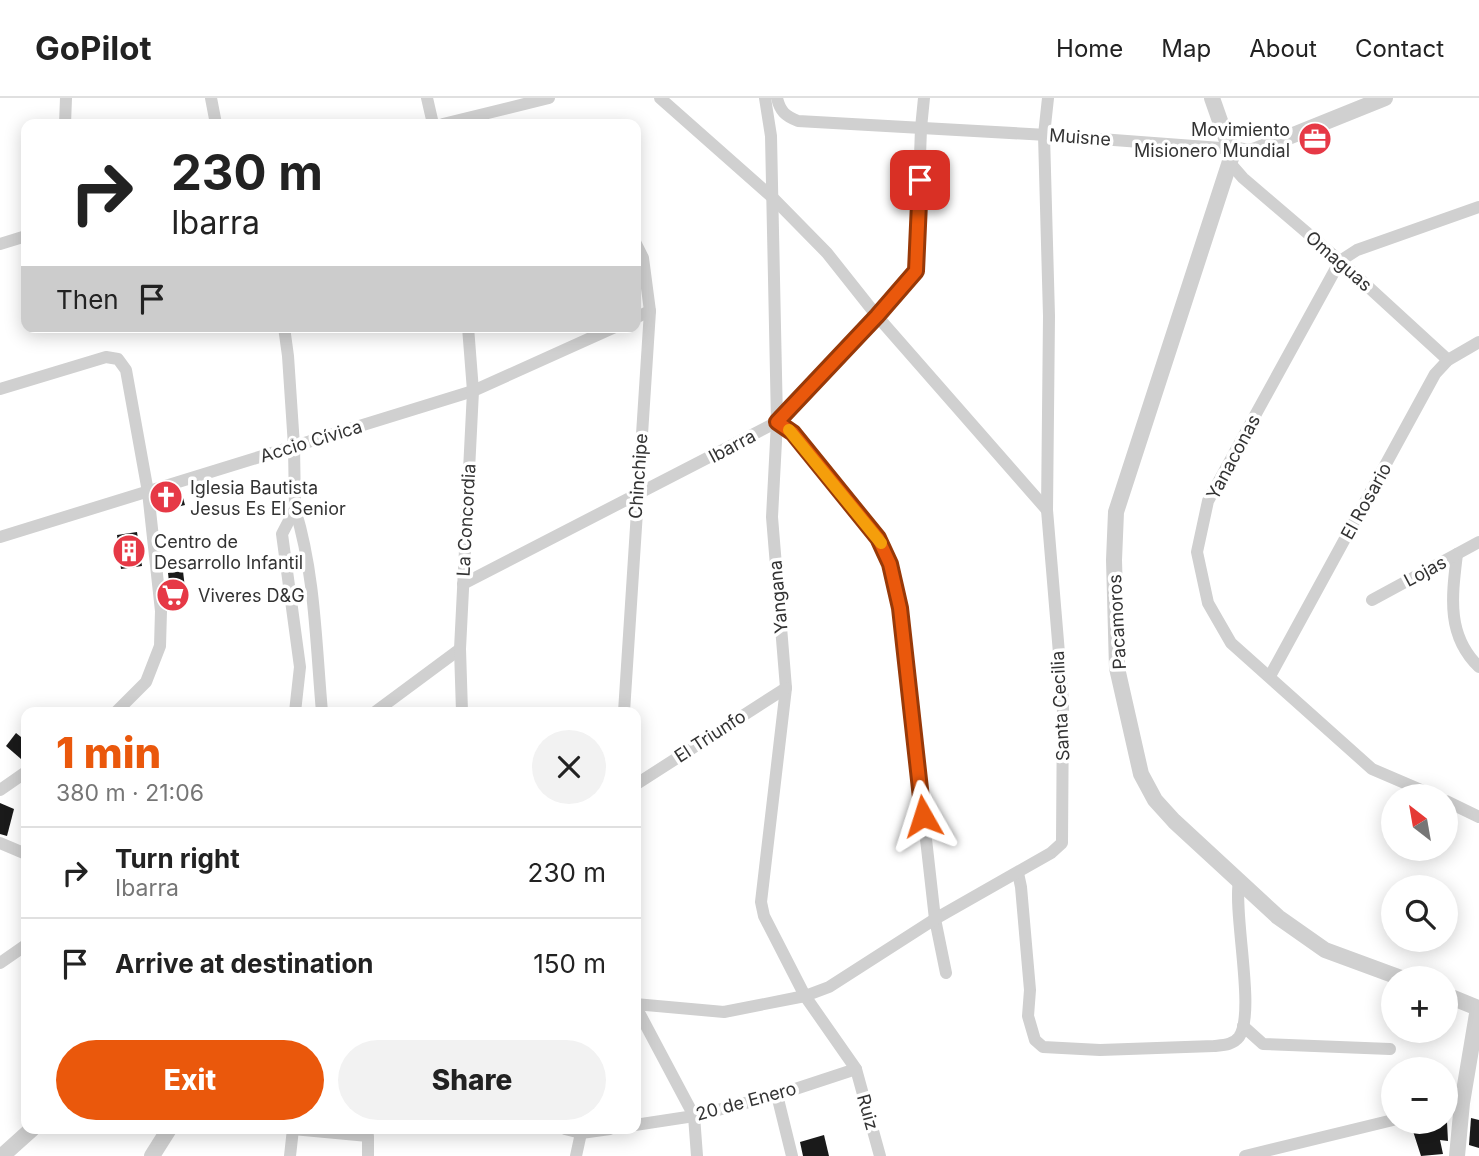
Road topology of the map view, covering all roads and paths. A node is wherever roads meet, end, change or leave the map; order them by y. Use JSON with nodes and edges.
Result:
{"nodes":[{"id":1,"x":66,"y":98,"type":"edge"},
{"id":2,"x":211,"y":98,"type":"edge"},
{"id":3,"x":427,"y":98,"type":"edge"},
{"id":4,"x":549,"y":98,"type":"edge"},
{"id":5,"x":660,"y":98,"type":"edge"},
{"id":6,"x":765,"y":98,"type":"edge"},
{"id":7,"x":777,"y":98,"type":"edge"},
{"id":8,"x":924,"y":98,"type":"edge"},
{"id":9,"x":1048,"y":98,"type":"edge"},
{"id":10,"x":1212,"y":98,"type":"edge"},
{"id":11,"x":1385,"y":98,"type":"edge"},
{"id":12,"x":507,"y":102,"type":"edge"},
{"id":13,"x":65,"y":119,"type":"edge"},
{"id":14,"x":215,"y":119,"type":"edge"},
{"id":15,"x":432,"y":119,"type":"edge"},
{"id":16,"x":479,"y":119,"type":"edge"},
{"id":17,"x":921,"y":128,"type":"junction"},
{"id":18,"x":1044,"y":135,"type":"junction"},
{"id":19,"x":1231,"y":155,"type":"junction"},
{"id":20,"x":772,"y":197,"type":"junction"},
{"id":21,"x":1479,"y":207,"type":"edge"},
{"id":22,"x":21,"y":238,"type":"edge"},
{"id":23,"x":0,"y":244,"type":"edge"},
{"id":24,"x":641,"y":254,"type":"edge"},
{"id":25,"x":1340,"y":261,"type":"junction"},
{"id":26,"x":650,"y":311,"type":"junction"},
{"id":27,"x":641,"y":315,"type":"edge"},
{"id":28,"x":877,"y":316,"type":"junction"},
{"id":29,"x":285,"y":333,"type":"edge"},
{"id":30,"x":468,"y":333,"type":"edge"},
{"id":31,"x":602,"y":333,"type":"edge"},
{"id":32,"x":1479,"y":342,"type":"edge"},
{"id":33,"x":1448,"y":360,"type":"junction"},
{"id":34,"x":0,"y":389,"type":"edge"},
{"id":35,"x":473,"y":391,"type":"junction"},
{"id":36,"x":777,"y":422,"type":"junction"},
{"id":37,"x":294,"y":446,"type":"junction"},
{"id":38,"x":148,"y":492,"type":"junction"},
{"id":39,"x":636,"y":496,"type":"junction"},
{"id":40,"x":295,"y":509,"type":"junction"},
{"id":41,"x":1047,"y":510,"type":"junction"},
{"id":42,"x":0,"y":537,"type":"edge"},
{"id":43,"x":1479,"y":542,"type":"edge"},
{"id":44,"x":1457,"y":554,"type":"junction"},
{"id":45,"x":463,"y":584,"type":"junction"},
{"id":46,"x":1372,"y":600,"type":"dead end"},
{"id":47,"x":460,"y":649,"type":"junction"},
{"id":48,"x":1479,"y":667,"type":"edge"},
{"id":49,"x":1270,"y":676,"type":"junction"},
{"id":50,"x":786,"y":688,"type":"junction"},
{"id":51,"x":121,"y":707,"type":"edge"},
{"id":52,"x":296,"y":707,"type":"edge"},
{"id":53,"x":322,"y":707,"type":"edge"},
{"id":54,"x":382,"y":707,"type":"edge"},
{"id":55,"x":462,"y":707,"type":"edge"},
{"id":56,"x":624,"y":707,"type":"edge"},
{"id":57,"x":21,"y":775,"type":"edge"},
{"id":58,"x":641,"y":781,"type":"edge"},
{"id":59,"x":1407,"y":784,"type":"edge"},
{"id":60,"x":0,"y":790,"type":"edge"},
{"id":61,"x":1458,"y":807,"type":"edge"},
{"id":62,"x":1479,"y":817,"type":"edge"},
{"id":63,"x":0,"y":843,"type":"edge"},
{"id":64,"x":21,"y":852,"type":"edge"},
{"id":65,"x":1018,"y":873,"type":"junction"},
{"id":66,"x":1239,"y":881,"type":"junction"},
{"id":67,"x":935,"y":919,"type":"junction"},
{"id":68,"x":21,"y":948,"type":"edge"},
{"id":69,"x":0,"y":963,"type":"edge"},
{"id":70,"x":1381,"y":971,"type":"edge"},
{"id":71,"x":946,"y":973,"type":"dead end"},
{"id":72,"x":805,"y":996,"type":"junction"},
{"id":73,"x":1458,"y":1000,"type":"edge"},
{"id":74,"x":641,"y":1005,"type":"edge"},
{"id":75,"x":1479,"y":1008,"type":"edge"},
{"id":76,"x":641,"y":1015,"type":"edge"},
{"id":77,"x":1243,"y":1026,"type":"junction"},
{"id":78,"x":1390,"y":1049,"type":"dead end"},
{"id":79,"x":856,"y":1069,"type":"junction"},
{"id":80,"x":777,"y":1095,"type":"junction"},
{"id":81,"x":1462,"y":1103,"type":"junction"},
{"id":82,"x":1458,"y":1104,"type":"edge"},
{"id":83,"x":694,"y":1116,"type":"junction"},
{"id":84,"x":1381,"y":1123,"type":"edge"},
{"id":85,"x":641,"y":1124,"type":"edge"},
{"id":86,"x":26,"y":1134,"type":"edge"},
{"id":87,"x":166,"y":1134,"type":"edge"},
{"id":88,"x":292,"y":1134,"type":"edge"},
{"id":89,"x":367,"y":1134,"type":"edge"},
{"id":90,"x":582,"y":1134,"type":"edge"},
{"id":91,"x":2,"y":1156,"type":"edge"},
{"id":92,"x":152,"y":1156,"type":"edge"},
{"id":93,"x":290,"y":1156,"type":"edge"},
{"id":94,"x":368,"y":1156,"type":"edge"},
{"id":95,"x":576,"y":1156,"type":"edge"},
{"id":96,"x":697,"y":1156,"type":"edge"},
{"id":97,"x":792,"y":1156,"type":"edge"},
{"id":98,"x":880,"y":1156,"type":"edge"},
{"id":99,"x":1245,"y":1156,"type":"edge"},
{"id":100,"x":1458,"y":1156,"type":"edge"}],
"edges":[{"from":1,"to":13,"type":"street"},
{"from":2,"to":14,"type":"street"},
{"from":3,"to":15,"type":"street"},
{"from":4,"to":12,"type":"street"},
{"from":5,"to":20,"type":"street"},
{"from":6,"to":20,"type":"street","name":"Yangana"},
{"from":7,"to":17,"type":"street","name":"Muisne"},
{"from":8,"to":17,"type":"street","name":"Ibarra"},
{"from":9,"to":18,"type":"street","name":"Santa Cecilia"},
{"from":10,"to":19,"type":"street","name":"Omaguas"},
{"from":11,"to":19,"type":"street","name":"Muisne"},
{"from":12,"to":16,"type":"street"},
{"from":17,"to":18,"type":"street","name":"Muisne"},
{"from":17,"to":28,"type":"street","name":"Ibarra"},
{"from":18,"to":19,"type":"street","name":"Muisne"},
{"from":18,"to":41,"type":"street","name":"Santa Cecilia"},
{"from":19,"to":25,"type":"street","name":"Omaguas"},
{"from":19,"to":66,"type":"street","name":"Pacamoros"},
{"from":20,"to":28,"type":"street"},
{"from":20,"to":36,"type":"street","name":"Yangana"},
{"from":21,"to":25,"type":"street"},
{"from":22,"to":23,"type":"street"},
{"from":24,"to":26,"type":"street","name":"Chinchipe"},
{"from":25,"to":33,"type":"street","name":"Omaguas"},
{"from":25,"to":49,"type":"street","name":"Yanaconas"},
{"from":26,"to":27,"type":"street"},
{"from":26,"to":39,"type":"street","name":"Chinchipe"},
{"from":28,"to":36,"type":"street","name":"Ibarra"},
{"from":28,"to":41,"type":"street"},
{"from":29,"to":37,"type":"street"},
{"from":30,"to":35,"type":"street","name":"La Concordia"},
{"from":31,"to":35,"type":"street","name":"Accio Cívica"},
{"from":32,"to":33,"type":"street","name":"El Rosario"},
{"from":33,"to":49,"type":"street","name":"El Rosario"},
{"from":34,"to":38,"type":"street"},
{"from":35,"to":37,"type":"street","name":"Accio Cívica"},
{"from":35,"to":45,"type":"street","name":"La Concordia"},
{"from":36,"to":39,"type":"street","name":"Ibarra"},
{"from":36,"to":50,"type":"street","name":"Yangana"},
{"from":36,"to":67,"type":"street"},
{"from":37,"to":38,"type":"street","name":"Accio Cívica"},
{"from":37,"to":40,"type":"street"},
{"from":38,"to":42,"type":"street","name":"Accio Cívica"},
{"from":38,"to":51,"type":"street"},
{"from":39,"to":45,"type":"street","name":"Ibarra"},
{"from":39,"to":56,"type":"street","name":"Chinchipe"},
{"from":40,"to":52,"type":"street"},
{"from":40,"to":53,"type":"street"},
{"from":41,"to":65,"type":"street","name":"Santa Cecilia"},
{"from":43,"to":44,"type":"street","name":"Lojas"},
{"from":44,"to":46,"type":"street","name":"Lojas"},
{"from":44,"to":48,"type":"street"},
{"from":45,"to":47,"type":"street","name":"La Concordia"},
{"from":47,"to":54,"type":"street"},
{"from":47,"to":55,"type":"street","name":"La Concordia"},
{"from":49,"to":59,"type":"street","name":"Yanaconas"},
{"from":50,"to":58,"type":"street","name":"El Triunfo"},
{"from":50,"to":72,"type":"street","name":"Yangana"},
{"from":57,"to":60,"type":"street"},
{"from":61,"to":62,"type":"street"},
{"from":63,"to":64,"type":"street"},
{"from":65,"to":67,"type":"street","name":"Santa Cecilia"},
{"from":65,"to":77,"type":"street"},
{"from":66,"to":70,"type":"street","name":"Pacamoros"},
{"from":66,"to":77,"type":"street"},
{"from":67,"to":71,"type":"street"},
{"from":67,"to":72,"type":"street","name":"Santa Cecilia"},
{"from":68,"to":69,"type":"street"},
{"from":72,"to":74,"type":"street","name":"Santa Cecilia"},
{"from":72,"to":79,"type":"street","name":"Yangana"},
{"from":73,"to":75,"type":"street"},
{"from":75,"to":81,"type":"street"},
{"from":76,"to":83,"type":"street"},
{"from":77,"to":78,"type":"street"},
{"from":79,"to":80,"type":"street","name":"20 de Enero"},
{"from":79,"to":98,"type":"street","name":"Ruiz"},
{"from":80,"to":83,"type":"street","name":"20 de Enero"},
{"from":80,"to":97,"type":"street"},
{"from":81,"to":82,"type":"street"},
{"from":81,"to":100,"type":"street"},
{"from":83,"to":85,"type":"street","name":"20 de Enero"},
{"from":83,"to":96,"type":"street"},
{"from":84,"to":99,"type":"street"},
{"from":86,"to":91,"type":"street"},
{"from":87,"to":92,"type":"street"},
{"from":88,"to":93,"type":"street"},
{"from":89,"to":94,"type":"street"},
{"from":90,"to":95,"type":"street"}]}
